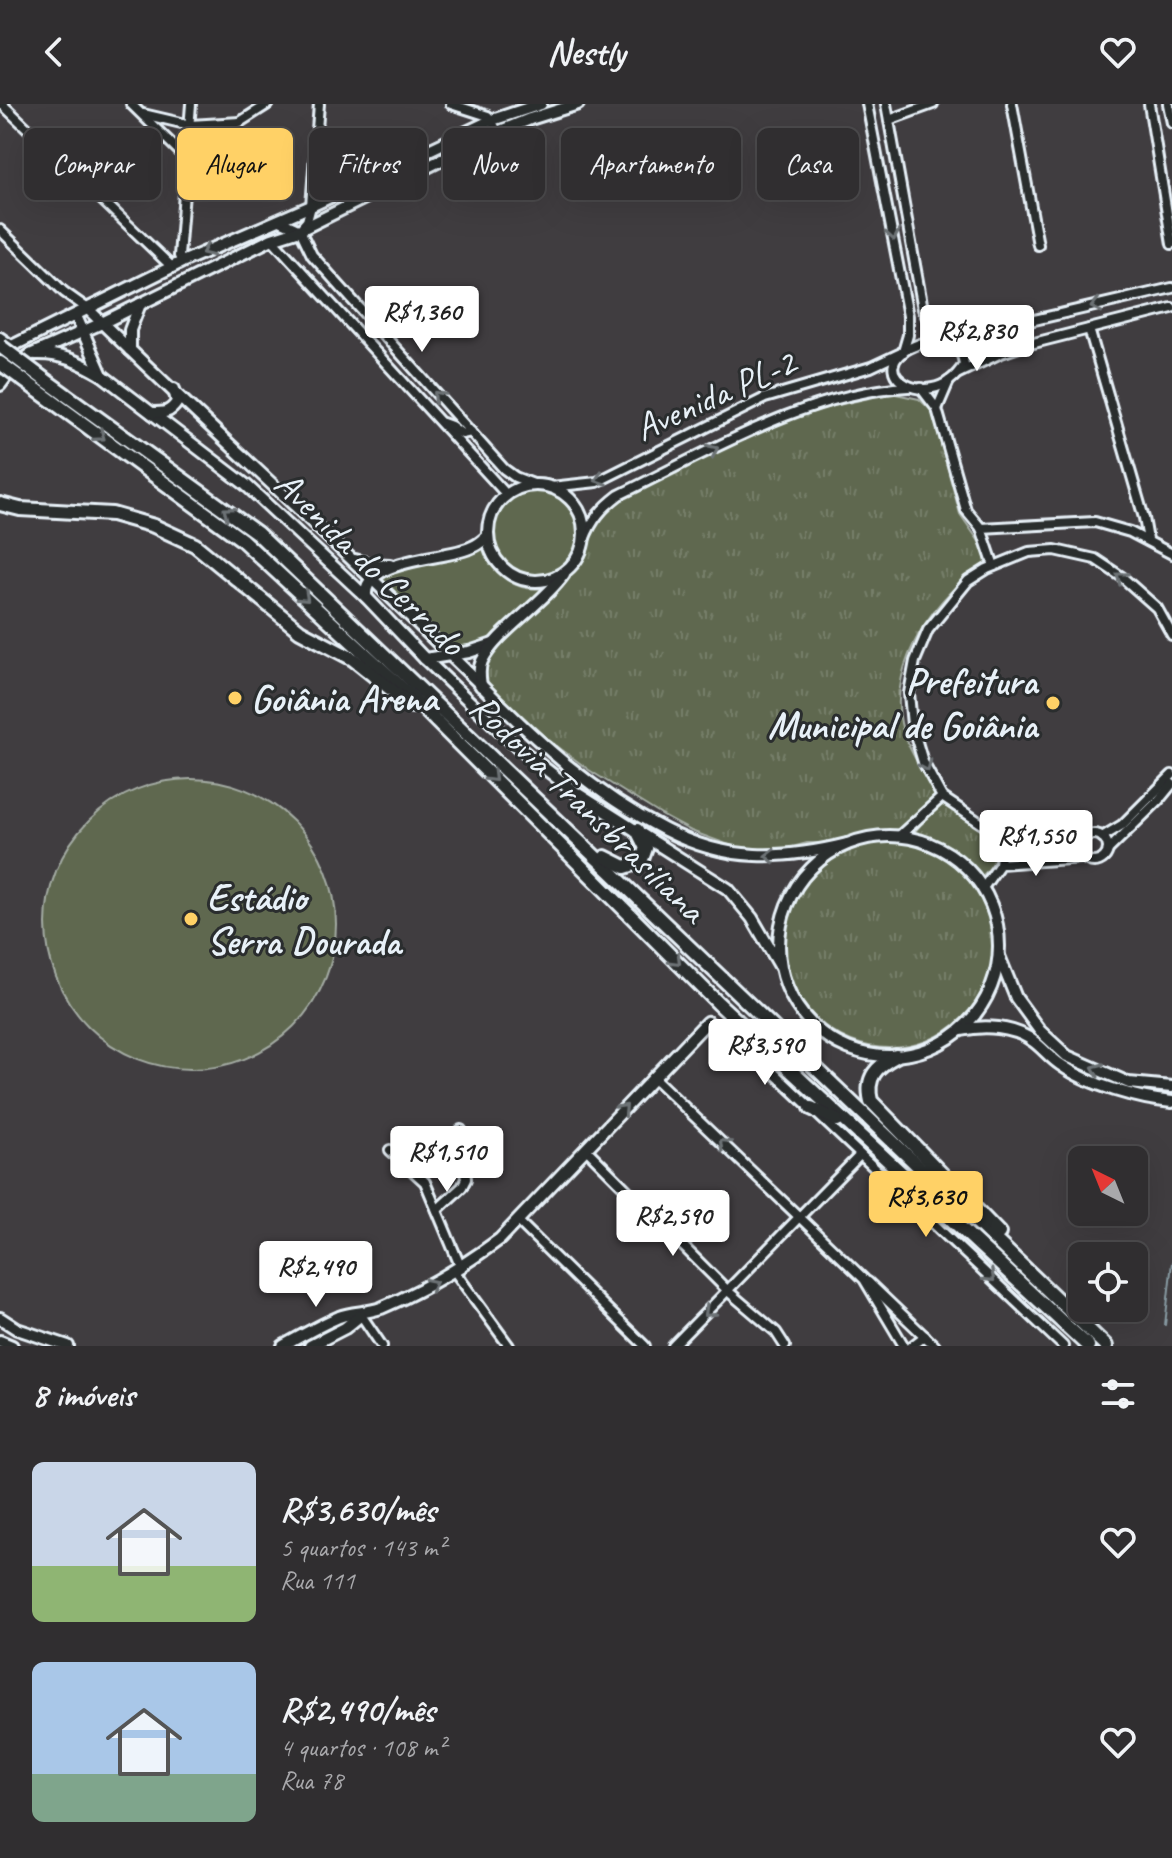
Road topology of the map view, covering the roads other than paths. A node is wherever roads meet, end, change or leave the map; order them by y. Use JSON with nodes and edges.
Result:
{"nodes":[{"id":1,"x":2,"y":104,"type":"edge"},
{"id":2,"x":131,"y":104,"type":"edge"},
{"id":3,"x":191,"y":104,"type":"edge"},
{"id":4,"x":268,"y":104,"type":"edge"},
{"id":5,"x":319,"y":104,"type":"edge"},
{"id":6,"x":451,"y":104,"type":"edge"},
{"id":7,"x":541,"y":104,"type":"edge"},
{"id":8,"x":578,"y":104,"type":"edge"},
{"id":9,"x":867,"y":104,"type":"edge"},
{"id":10,"x":886,"y":104,"type":"edge"},
{"id":11,"x":933,"y":104,"type":"edge"},
{"id":12,"x":1012,"y":104,"type":"edge"},
{"id":13,"x":1149,"y":104,"type":"edge"},
{"id":14,"x":1168,"y":104,"type":"edge"},
{"id":15,"x":142,"y":114,"type":"junction"},
{"id":16,"x":492,"y":120,"type":"junction"},
{"id":17,"x":889,"y":120,"type":"junction"},
{"id":18,"x":241,"y":122,"type":"junction"},
{"id":19,"x":1172,"y":123,"type":"edge"},
{"id":20,"x":190,"y":125,"type":"junction"},
{"id":21,"x":190,"y":128,"type":"edge"},
{"id":22,"x":231,"y":128,"type":"edge"},
{"id":23,"x":496,"y":128,"type":"edge"},
{"id":24,"x":508,"y":128,"type":"edge"},
{"id":25,"x":177,"y":149,"type":"edge"},
{"id":26,"x":443,"y":159,"type":"edge"},
{"id":27,"x":182,"y":200,"type":"edge"},
{"id":28,"x":311,"y":206,"type":"junction"},
{"id":29,"x":278,"y":220,"type":"junction"},
{"id":30,"x":0,"y":230,"type":"edge"},
{"id":31,"x":300,"y":230,"type":"junction"},
{"id":32,"x":272,"y":239,"type":"junction"},
{"id":33,"x":1172,"y":244,"type":"edge"},
{"id":34,"x":1038,"y":245,"type":"dead end"},
{"id":35,"x":177,"y":265,"type":"junction"},
{"id":36,"x":1172,"y":288,"type":"edge"},
{"id":37,"x":341,"y":289,"type":"junction"},
{"id":38,"x":320,"y":290,"type":"junction"},
{"id":39,"x":64,"y":292,"type":"junction"},
{"id":40,"x":140,"y":304,"type":"junction"},
{"id":41,"x":1172,"y":308,"type":"edge"},
{"id":42,"x":88,"y":309,"type":"junction"},
{"id":43,"x":76,"y":316,"type":"junction"},
{"id":44,"x":102,"y":323,"type":"junction"},
{"id":45,"x":1089,"y":329,"type":"junction"},
{"id":46,"x":82,"y":332,"type":"junction"},
{"id":47,"x":0,"y":337,"type":"edge"},
{"id":48,"x":948,"y":340,"type":"junction"},
{"id":49,"x":4,"y":348,"type":"edge"},
{"id":50,"x":130,"y":350,"type":"junction"},
{"id":51,"x":903,"y":352,"type":"junction"},
{"id":52,"x":30,"y":355,"type":"junction"},
{"id":53,"x":0,"y":363,"type":"edge"},
{"id":54,"x":959,"y":373,"type":"junction"},
{"id":55,"x":102,"y":375,"type":"junction"},
{"id":56,"x":949,"y":381,"type":"junction"},
{"id":57,"x":0,"y":385,"type":"edge"},
{"id":58,"x":908,"y":387,"type":"junction"},
{"id":59,"x":921,"y":388,"type":"junction"},
{"id":60,"x":174,"y":389,"type":"junction"},
{"id":61,"x":937,"y":409,"type":"junction"},
{"id":62,"x":150,"y":413,"type":"junction"},
{"id":63,"x":442,"y":423,"type":"junction"},
{"id":64,"x":471,"y":432,"type":"junction"},
{"id":65,"x":536,"y":485,"type":"junction"},
{"id":66,"x":551,"y":487,"type":"junction"},
{"id":67,"x":507,"y":495,"type":"junction"},
{"id":68,"x":0,"y":504,"type":"edge"},
{"id":69,"x":981,"y":528,"type":"junction"},
{"id":70,"x":488,"y":536,"type":"junction"},
{"id":71,"x":584,"y":540,"type":"junction"},
{"id":72,"x":1148,"y":540,"type":"junction"},
{"id":73,"x":1172,"y":554,"type":"edge"},
{"id":74,"x":350,"y":558,"type":"junction"},
{"id":75,"x":396,"y":565,"type":"junction"},
{"id":76,"x":994,"y":566,"type":"junction"},
{"id":77,"x":567,"y":570,"type":"junction"},
{"id":78,"x":371,"y":578,"type":"junction"},
{"id":79,"x":366,"y":597,"type":"junction"},
{"id":80,"x":1172,"y":635,"type":"edge"},
{"id":81,"x":495,"y":643,"type":"junction"},
{"id":82,"x":450,"y":655,"type":"junction"},
{"id":83,"x":425,"y":659,"type":"junction"},
{"id":84,"x":481,"y":686,"type":"junction"},
{"id":85,"x":437,"y":722,"type":"junction"},
{"id":86,"x":1172,"y":775,"type":"edge"},
{"id":87,"x":1172,"y":784,"type":"edge"},
{"id":88,"x":942,"y":797,"type":"junction"},
{"id":89,"x":637,"y":830,"type":"junction"},
{"id":90,"x":898,"y":837,"type":"junction"},
{"id":91,"x":1102,"y":837,"type":"junction"},
{"id":92,"x":1003,"y":838,"type":"junction"},
{"id":93,"x":1081,"y":842,"type":"junction"},
{"id":94,"x":582,"y":843,"type":"junction"},
{"id":95,"x":847,"y":844,"type":"junction"},
{"id":96,"x":1108,"y":850,"type":"junction"},
{"id":97,"x":1083,"y":858,"type":"junction"},
{"id":98,"x":1000,"y":864,"type":"junction"},
{"id":99,"x":983,"y":888,"type":"junction"},
{"id":100,"x":999,"y":956,"type":"junction"},
{"id":101,"x":780,"y":966,"type":"junction"},
{"id":102,"x":735,"y":1019,"type":"junction"},
{"id":103,"x":959,"y":1031,"type":"junction"},
{"id":104,"x":741,"y":1042,"type":"junction"},
{"id":105,"x":896,"y":1056,"type":"junction"},
{"id":106,"x":653,"y":1077,"type":"junction"},
{"id":107,"x":1172,"y":1087,"type":"edge"},
{"id":108,"x":1172,"y":1102,"type":"edge"},
{"id":109,"x":811,"y":1108,"type":"junction"},
{"id":110,"x":461,"y":1130,"type":"dead end"},
{"id":111,"x":868,"y":1142,"type":"junction"},
{"id":112,"x":586,"y":1149,"type":"junction"},
{"id":113,"x":390,"y":1150,"type":"dead end"},
{"id":114,"x":860,"y":1155,"type":"junction"},
{"id":115,"x":437,"y":1210,"type":"junction"},
{"id":116,"x":800,"y":1218,"type":"junction"},
{"id":117,"x":518,"y":1221,"type":"junction"},
{"id":118,"x":1024,"y":1267,"type":"junction"},
{"id":119,"x":458,"y":1270,"type":"junction"},
{"id":120,"x":864,"y":1279,"type":"junction"},
{"id":121,"x":729,"y":1292,"type":"junction"},
{"id":122,"x":361,"y":1315,"type":"junction"},
{"id":123,"x":0,"y":1318,"type":"edge"},
{"id":124,"x":925,"y":1336,"type":"junction"},
{"id":125,"x":0,"y":1341,"type":"edge"},
{"id":126,"x":12,"y":1346,"type":"edge"},
{"id":127,"x":68,"y":1346,"type":"edge"},
{"id":128,"x":283,"y":1346,"type":"edge"},
{"id":129,"x":310,"y":1346,"type":"edge"},
{"id":130,"x":382,"y":1346,"type":"edge"},
{"id":131,"x":509,"y":1346,"type":"edge"},
{"id":132,"x":645,"y":1346,"type":"edge"},
{"id":133,"x":673,"y":1346,"type":"edge"},
{"id":134,"x":785,"y":1346,"type":"edge"},
{"id":135,"x":904,"y":1346,"type":"edge"},
{"id":136,"x":912,"y":1346,"type":"edge"},
{"id":137,"x":935,"y":1346,"type":"edge"},
{"id":138,"x":1063,"y":1346,"type":"edge"},
{"id":139,"x":1088,"y":1346,"type":"edge"},
{"id":140,"x":1106,"y":1346,"type":"edge"}],
"edges":[{"from":1,"to":35,"type":"street"},
{"from":2,"to":15,"type":"street"},
{"from":3,"to":20,"type":"street"},
{"from":4,"to":18,"type":"street"},
{"from":5,"to":28,"type":"street"},
{"from":6,"to":16,"type":"street"},
{"from":7,"to":16,"type":"main road"},
{"from":8,"to":24,"type":"main road"},
{"from":9,"to":51,"type":"street","one_way":true},
{"from":10,"to":17,"type":"street"},
{"from":11,"to":17,"type":"street"},
{"from":12,"to":34,"type":"street"},
{"from":13,"to":33,"type":"street"},
{"from":14,"to":19,"type":"street"},
{"from":15,"to":20,"type":"street"},
{"from":15,"to":25,"type":"street"},
{"from":16,"to":23,"type":"street"},
{"from":16,"to":28,"type":"main road"},
{"from":17,"to":48,"type":"street"},
{"from":18,"to":20,"type":"street"},
{"from":18,"to":22,"type":"street"},
{"from":20,"to":21,"type":"street"},
{"from":26,"to":31,"type":"main road"},
{"from":27,"to":35,"type":"street"},
{"from":28,"to":29,"type":"main road"},
{"from":28,"to":31,"type":"street"},
{"from":29,"to":31,"type":"street"},
{"from":29,"to":35,"type":"main road","one_way":true},
{"from":30,"to":39,"type":"street"},
{"from":31,"to":32,"type":"main road"},
{"from":31,"to":37,"type":"street"},
{"from":32,"to":38,"type":"street"},
{"from":32,"to":40,"type":"main road"},
{"from":35,"to":42,"type":"main road"},
{"from":36,"to":48,"type":"street","one_way":true},
{"from":37,"to":38,"type":"street"},
{"from":64,"to":37,"type":"street","one_way":true},
{"from":38,"to":63,"type":"street"},
{"from":39,"to":42,"type":"street"},
{"from":39,"to":43,"type":"street"},
{"from":40,"to":44,"type":"main road"},
{"from":40,"to":50,"type":"main road"},
{"from":41,"to":45,"type":"street"},
{"from":42,"to":43,"type":"main road"},
{"from":42,"to":44,"type":"main road","name":"Avenida do Cerrado"},
{"from":43,"to":46,"type":"main road","name":"Avenida do Cerrado"},
{"from":43,"to":49,"type":"main road"},
{"from":44,"to":46,"type":"main road"},
{"from":44,"to":50,"type":"main road","name":"Avenida do Cerrado"},
{"from":45,"to":54,"type":"street"},
{"from":45,"to":72,"type":"street"},
{"from":46,"to":52,"type":"main road"},
{"from":46,"to":55,"type":"main road","name":"Avenida do Cerrado"},
{"from":47,"to":49,"type":"street"},
{"from":48,"to":51,"type":"street"},
{"from":48,"to":54,"type":"street"},
{"from":94,"to":49,"type":"highway","name":"Rodovia Transbrasiliana","one_way":true,"bridge":true},
{"from":50,"to":60,"type":"main road","name":"Avenida do Cerrado"},
{"from":51,"to":58,"type":"street"},
{"from":51,"to":66,"type":"street","name":"Avenida PL-2","one_way":true},
{"from":52,"to":55,"type":"main road"},
{"from":52,"to":57,"type":"main road"},
{"from":53,"to":85,"type":"highway","name":"Rodovia Transbrasiliana","one_way":true,"bridge":true},
{"from":54,"to":56,"type":"street"},
{"from":55,"to":62,"type":"main road","name":"Avenida do Cerrado"},
{"from":56,"to":59,"type":"street"},
{"from":56,"to":61,"type":"street"},
{"from":58,"to":59,"type":"street"},
{"from":71,"to":58,"type":"street","name":"Avenida PL-2","one_way":true},
{"from":59,"to":61,"type":"street"},
{"from":60,"to":62,"type":"main road"},
{"from":60,"to":74,"type":"main road","name":"Avenida do Cerrado"},
{"from":61,"to":69,"type":"street"},
{"from":62,"to":79,"type":"main road","name":"Avenida do Cerrado"},
{"from":63,"to":64,"type":"street"},
{"from":63,"to":67,"type":"street"},
{"from":64,"to":65,"type":"street"},
{"from":65,"to":66,"type":"main road"},
{"from":65,"to":67,"type":"main road"},
{"from":66,"to":71,"type":"main road"},
{"from":67,"to":70,"type":"main road"},
{"from":68,"to":85,"type":"highway"},
{"from":69,"to":72,"type":"street"},
{"from":69,"to":76,"type":"street"},
{"from":70,"to":75,"type":"main road"},
{"from":70,"to":77,"type":"main road"},
{"from":71,"to":77,"type":"main road"},
{"from":72,"to":73,"type":"street"},
{"from":74,"to":75,"type":"main road"},
{"from":74,"to":78,"type":"main road","name":"Avenida do Cerrado"},
{"from":75,"to":78,"type":"main road"},
{"from":80,"to":76,"type":"street","one_way":true},
{"from":76,"to":88,"type":"street","one_way":true},
{"from":77,"to":81,"type":"main road"},
{"from":78,"to":79,"type":"main road"},
{"from":78,"to":82,"type":"main road","name":"Avenida do Cerrado"},
{"from":79,"to":83,"type":"main road","name":"Avenida do Cerrado"},
{"from":81,"to":82,"type":"main road"},
{"from":81,"to":84,"type":"main road"},
{"from":82,"to":83,"type":"main road"},
{"from":82,"to":84,"type":"main road","name":"Avenida do Cerrado"},
{"from":83,"to":89,"type":"main road","name":"Avenida do Cerrado"},
{"from":95,"to":84,"type":"main road","name":"Avenida do Cerrado","one_way":true},
{"from":85,"to":102,"type":"highway","name":"Rodovia Transbrasiliana","one_way":true},
{"from":86,"to":91,"type":"street"},
{"from":87,"to":96,"type":"street"},
{"from":88,"to":90,"type":"street"},
{"from":88,"to":92,"type":"street"},
{"from":89,"to":94,"type":"highway"},
{"from":89,"to":101,"type":"main road","name":"Avenida do Cerrado"},
{"from":90,"to":95,"type":"main road"},
{"from":90,"to":99,"type":"main road"},
{"from":91,"to":93,"type":"street"},
{"from":91,"to":96,"type":"street"},
{"from":92,"to":93,"type":"street"},
{"from":92,"to":98,"type":"street"},
{"from":93,"to":97,"type":"street"},
{"from":94,"to":118,"type":"highway","name":"Rodovia Transbrasiliana"},
{"from":95,"to":101,"type":"main road"},
{"from":96,"to":97,"type":"street"},
{"from":97,"to":98,"type":"street"},
{"from":98,"to":99,"type":"street"},
{"from":99,"to":100,"type":"main road"},
{"from":100,"to":103,"type":"main road"},
{"from":107,"to":100,"type":"main road","one_way":true},
{"from":101,"to":105,"type":"main road"},
{"from":102,"to":104,"type":"highway"},
{"from":102,"to":111,"type":"highway","name":"Rodovia Transbrasiliana"},
{"from":103,"to":105,"type":"main road"},
{"from":103,"to":108,"type":"main road"},
{"from":104,"to":106,"type":"main road"},
{"from":104,"to":109,"type":"street"},
{"from":105,"to":118,"type":"highway"},
{"from":112,"to":106,"type":"main road","one_way":true},
{"from":116,"to":106,"type":"street","one_way":true},
{"from":109,"to":111,"type":"highway"},
{"from":109,"to":114,"type":"street"},
{"from":110,"to":115,"type":"street"},
{"from":111,"to":139,"type":"highway","name":"Rodovia Transbrasiliana"},
{"from":112,"to":117,"type":"main road"},
{"from":112,"to":121,"type":"street"},
{"from":113,"to":115,"type":"street"},
{"from":114,"to":116,"type":"street"},
{"from":114,"to":138,"type":"street","one_way":true},
{"from":115,"to":119,"type":"street"},
{"from":116,"to":120,"type":"street"},
{"from":116,"to":121,"type":"street"},
{"from":117,"to":119,"type":"main road"},
{"from":117,"to":132,"type":"street"},
{"from":118,"to":140,"type":"highway","name":"Rodovia Transbrasiliana"},
{"from":122,"to":119,"type":"main road","one_way":true},
{"from":119,"to":131,"type":"street"},
{"from":120,"to":124,"type":"street"},
{"from":120,"to":135,"type":"street"},
{"from":121,"to":133,"type":"street","one_way":true},
{"from":121,"to":134,"type":"street"},
{"from":122,"to":128,"type":"main road"},
{"from":122,"to":129,"type":"main road"},
{"from":122,"to":130,"type":"street"},
{"from":123,"to":127,"type":"main road"},
{"from":124,"to":136,"type":"street"},
{"from":124,"to":137,"type":"street"},
{"from":125,"to":126,"type":"main road"}]}
